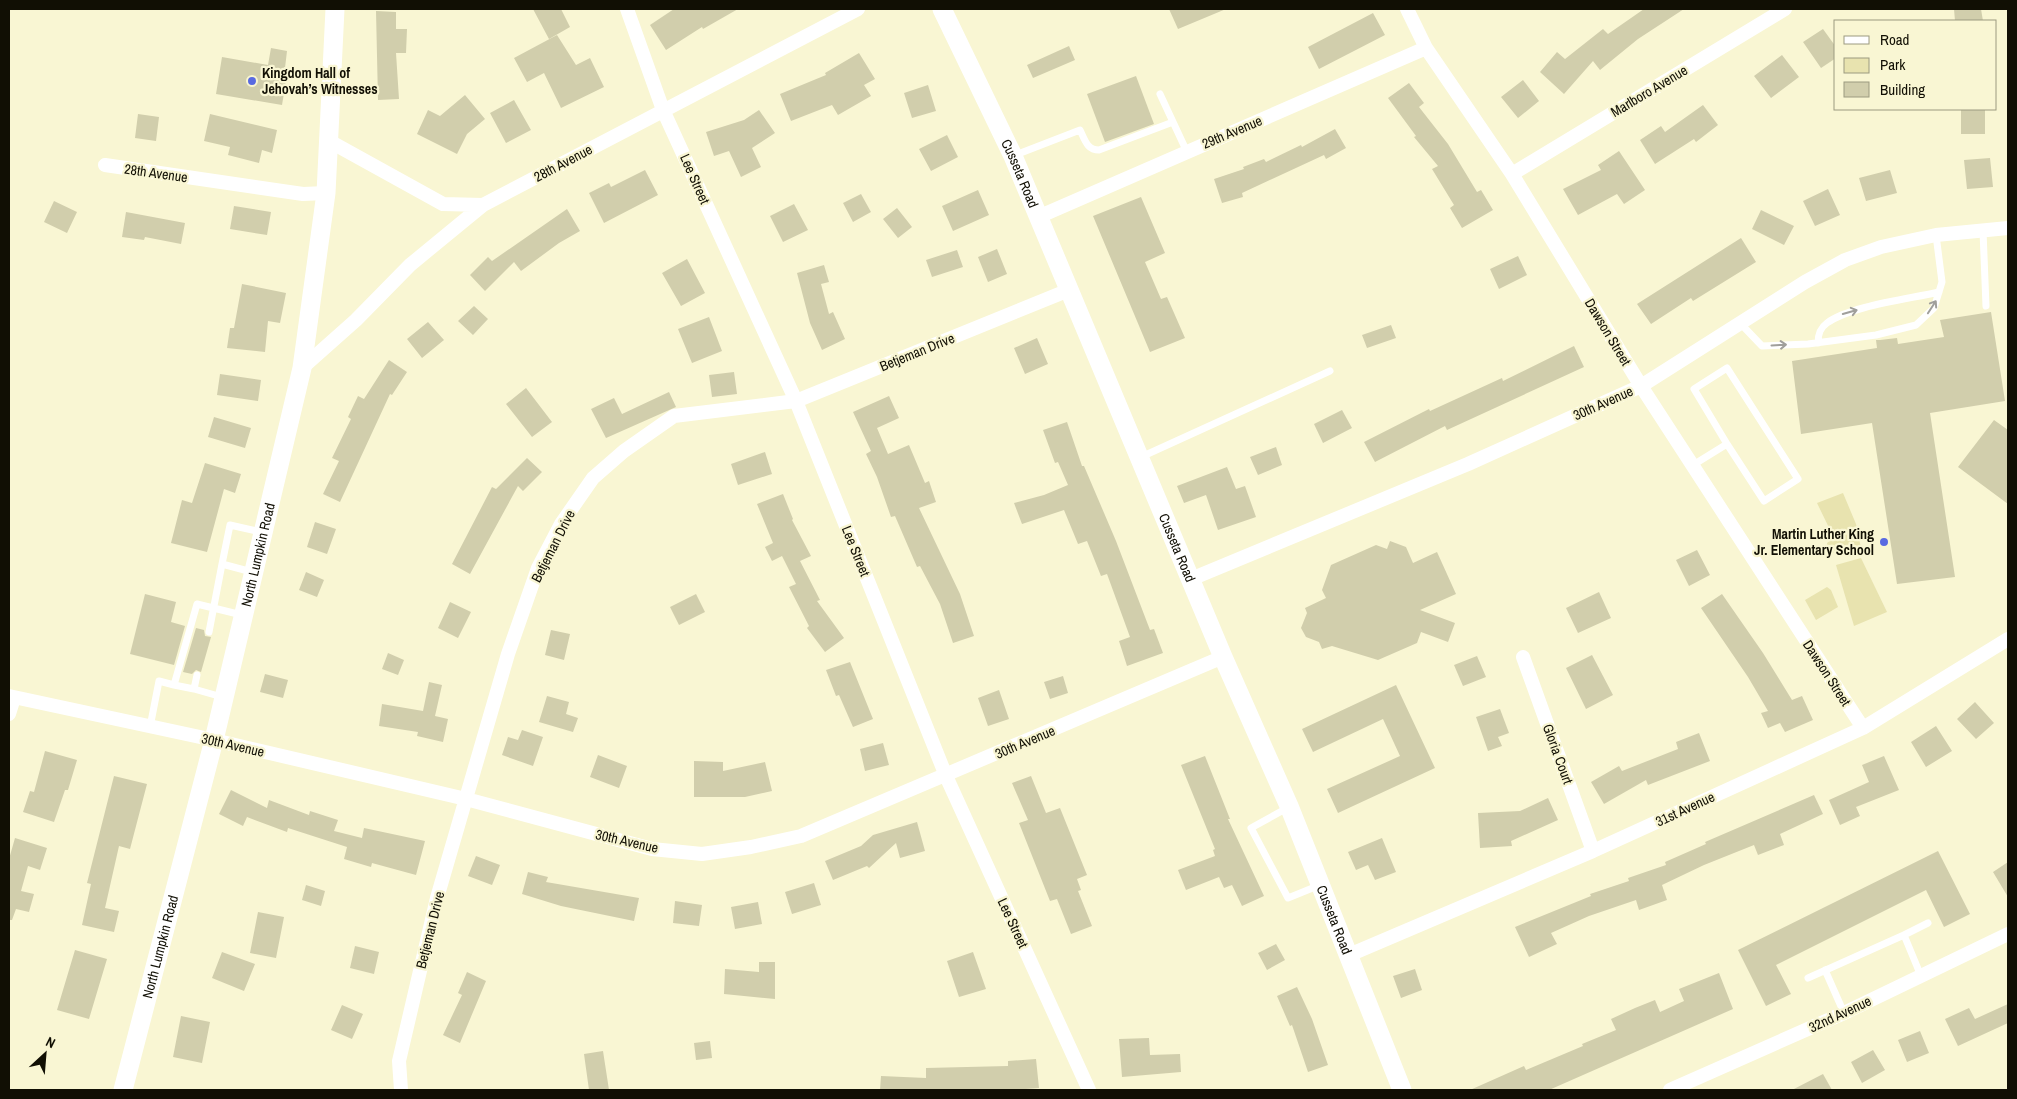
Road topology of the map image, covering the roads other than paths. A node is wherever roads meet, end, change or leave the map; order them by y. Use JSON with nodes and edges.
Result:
{"nodes":[{"id":1,"x":335,"y":9,"type":"edge"},
{"id":2,"x":627,"y":9,"type":"edge"},
{"id":3,"x":858,"y":9,"type":"edge"},
{"id":4,"x":942,"y":9,"type":"edge"},
{"id":5,"x":1407,"y":9,"type":"edge"},
{"id":6,"x":1785,"y":9,"type":"edge"},
{"id":7,"x":1426,"y":48,"type":"junction"},
{"id":8,"x":1160,"y":94,"type":"dead end"},
{"id":9,"x":663,"y":110,"type":"junction"},
{"id":10,"x":1173,"y":122,"type":"junction"},
{"id":11,"x":329,"y":142,"type":"junction"},
{"id":12,"x":1187,"y":152,"type":"junction"},
{"id":13,"x":1013,"y":156,"type":"junction"},
{"id":14,"x":105,"y":165,"type":"dead end"},
{"id":15,"x":1512,"y":174,"type":"junction"},
{"id":16,"x":326,"y":193,"type":"junction"},
{"id":17,"x":483,"y":205,"type":"junction"},
{"id":18,"x":1038,"y":217,"type":"junction"},
{"id":19,"x":2008,"y":228,"type":"edge"},
{"id":20,"x":1983,"y":230,"type":"junction"},
{"id":21,"x":1936,"y":235,"type":"junction"},
{"id":22,"x":1068,"y":290,"type":"junction"},
{"id":23,"x":1938,"y":292,"type":"junction"},
{"id":24,"x":1986,"y":306,"type":"dead end"},
{"id":25,"x":1740,"y":323,"type":"junction"},
{"id":26,"x":1818,"y":343,"type":"junction"},
{"id":27,"x":302,"y":368,"type":"junction"},
{"id":28,"x":1330,"y":371,"type":"dead end"},
{"id":29,"x":1641,"y":386,"type":"junction"},
{"id":30,"x":796,"y":401,"type":"junction"},
{"id":31,"x":1727,"y":444,"type":"junction"},
{"id":32,"x":1139,"y":458,"type":"junction"},
{"id":33,"x":1693,"y":465,"type":"junction"},
{"id":34,"x":264,"y":532,"type":"junction"},
{"id":35,"x":222,"y":564,"type":"junction"},
{"id":36,"x":254,"y":572,"type":"junction"},
{"id":37,"x":1191,"y":580,"type":"junction"},
{"id":38,"x":214,"y":608,"type":"junction"},
{"id":39,"x":244,"y":615,"type":"junction"},
{"id":40,"x":208,"y":632,"type":"dead end"},
{"id":41,"x":2008,"y":639,"type":"edge"},
{"id":42,"x":1223,"y":657,"type":"junction"},
{"id":43,"x":1523,"y":657,"type":"dead end"},
{"id":44,"x":197,"y":675,"type":"dead end"},
{"id":45,"x":174,"y":685,"type":"junction"},
{"id":46,"x":194,"y":689,"type":"junction"},
{"id":47,"x":11,"y":697,"type":"edge"},
{"id":48,"x":224,"y":697,"type":"junction"},
{"id":49,"x":9,"y":714,"type":"edge"},
{"id":50,"x":150,"y":727,"type":"junction"},
{"id":51,"x":1863,"y":728,"type":"junction"},
{"id":52,"x":214,"y":740,"type":"junction"},
{"id":53,"x":946,"y":776,"type":"junction"},
{"id":54,"x":466,"y":799,"type":"junction"},
{"id":55,"x":1289,"y":806,"type":"junction"},
{"id":56,"x":1593,"y":851,"type":"junction"},
{"id":57,"x":1320,"y":885,"type":"junction"},
{"id":58,"x":1928,"y":923,"type":"dead end"},
{"id":59,"x":2008,"y":934,"type":"edge"},
{"id":60,"x":1904,"y":935,"type":"junction"},
{"id":61,"x":1350,"y":955,"type":"junction"},
{"id":62,"x":1825,"y":970,"type":"junction"},
{"id":63,"x":1921,"y":976,"type":"junction"},
{"id":64,"x":1808,"y":978,"type":"dead end"},
{"id":65,"x":1844,"y":1013,"type":"junction"},
{"id":66,"x":123,"y":1090,"type":"edge"},
{"id":67,"x":401,"y":1090,"type":"edge"},
{"id":68,"x":1089,"y":1090,"type":"edge"},
{"id":69,"x":1402,"y":1090,"type":"edge"},
{"id":70,"x":1670,"y":1090,"type":"edge"}],
"edges":[{"from":1,"to":11,"type":"street","name":"North Lumpkin Road"},
{"from":2,"to":9,"type":"street","name":"Lee Street"},
{"from":3,"to":9,"type":"street","name":"28th Avenue"},
{"from":4,"to":13,"type":"street","name":"Cusseta Road"},
{"from":5,"to":7,"type":"street","name":"Dawson Street"},
{"from":6,"to":15,"type":"street","name":"Marlboro Avenue"},
{"from":7,"to":12,"type":"street","name":"29th Avenue"},
{"from":7,"to":15,"type":"street","name":"Dawson Street"},
{"from":8,"to":10,"type":"lane"},
{"from":9,"to":17,"type":"street","name":"28th Avenue"},
{"from":9,"to":30,"type":"street","name":"Lee Street"},
{"from":10,"to":12,"type":"lane"},
{"from":10,"to":13,"type":"lane"},
{"from":11,"to":16,"type":"street","name":"North Lumpkin Road"},
{"from":11,"to":17,"type":"street"},
{"from":12,"to":18,"type":"street","name":"29th Avenue"},
{"from":13,"to":18,"type":"street","name":"Cusseta Road"},
{"from":14,"to":16,"type":"street","name":"28th Avenue"},
{"from":15,"to":29,"type":"street","name":"Dawson Street"},
{"from":16,"to":27,"type":"street","name":"North Lumpkin Road"},
{"from":17,"to":27,"type":"street","name":"28th Avenue"},
{"from":18,"to":22,"type":"street","name":"Cusseta Road"},
{"from":19,"to":20,"type":"street","name":"30th Avenue"},
{"from":20,"to":21,"type":"street","name":"30th Avenue"},
{"from":20,"to":24,"type":"lane"},
{"from":21,"to":23,"type":"lane"},
{"from":21,"to":25,"type":"street","name":"30th Avenue"},
{"from":22,"to":30,"type":"street","name":"Betjeman Drive"},
{"from":22,"to":32,"type":"street","name":"Cusseta Road"},
{"from":26,"to":23,"type":"lane","one_way":true},
{"from":26,"to":23,"type":"lane","one_way":true},
{"from":25,"to":26,"type":"lane","one_way":true},
{"from":25,"to":29,"type":"street","name":"30th Avenue"},
{"from":27,"to":34,"type":"street","name":"North Lumpkin Road"},
{"from":28,"to":32,"type":"lane"},
{"from":29,"to":33,"type":"street","name":"Dawson Street"},
{"from":29,"to":37,"type":"street","name":"30th Avenue"},
{"from":30,"to":53,"type":"street","name":"Lee Street"},
{"from":30,"to":54,"type":"street","name":"Betjeman Drive"},
{"from":31,"to":31,"type":"lane"},
{"from":31,"to":33,"type":"lane"},
{"from":32,"to":37,"type":"street","name":"Cusseta Road"},
{"from":33,"to":51,"type":"street","name":"Dawson Street"},
{"from":34,"to":35,"type":"lane"},
{"from":34,"to":36,"type":"street","name":"North Lumpkin Road"},
{"from":35,"to":36,"type":"lane"},
{"from":35,"to":38,"type":"lane"},
{"from":36,"to":39,"type":"street","name":"North Lumpkin Road"},
{"from":37,"to":42,"type":"street","name":"Cusseta Road"},
{"from":38,"to":39,"type":"lane"},
{"from":38,"to":40,"type":"lane"},
{"from":38,"to":45,"type":"lane"},
{"from":39,"to":48,"type":"street","name":"North Lumpkin Road"},
{"from":41,"to":51,"type":"street","name":"31st Avenue"},
{"from":42,"to":53,"type":"street","name":"30th Avenue"},
{"from":42,"to":55,"type":"street","name":"Cusseta Road"},
{"from":43,"to":56,"type":"street","name":"Gloria Court"},
{"from":44,"to":46,"type":"lane"},
{"from":45,"to":46,"type":"lane"},
{"from":45,"to":50,"type":"lane"},
{"from":46,"to":48,"type":"lane"},
{"from":47,"to":49,"type":"street"},
{"from":47,"to":50,"type":"street","name":"30th Avenue"},
{"from":48,"to":52,"type":"street","name":"North Lumpkin Road"},
{"from":50,"to":52,"type":"street","name":"30th Avenue"},
{"from":51,"to":56,"type":"street","name":"31st Avenue"},
{"from":52,"to":54,"type":"street","name":"30th Avenue"},
{"from":52,"to":66,"type":"street","name":"North Lumpkin Road"},
{"from":53,"to":54,"type":"street","name":"30th Avenue"},
{"from":53,"to":68,"type":"street","name":"Lee Street"},
{"from":54,"to":67,"type":"street","name":"Betjeman Drive"},
{"from":55,"to":57,"type":"street","name":"Cusseta Road"},
{"from":55,"to":57,"type":"lane"},
{"from":56,"to":61,"type":"street","name":"31st Avenue"},
{"from":57,"to":61,"type":"street","name":"Cusseta Road"},
{"from":58,"to":60,"type":"lane"},
{"from":59,"to":63,"type":"street","name":"32nd Avenue"},
{"from":60,"to":62,"type":"lane"},
{"from":60,"to":63,"type":"lane"},
{"from":61,"to":69,"type":"street","name":"Cusseta Road"},
{"from":62,"to":64,"type":"lane"},
{"from":62,"to":65,"type":"lane"},
{"from":63,"to":65,"type":"street","name":"32nd Avenue"},
{"from":65,"to":70,"type":"street","name":"32nd Avenue"}]}
